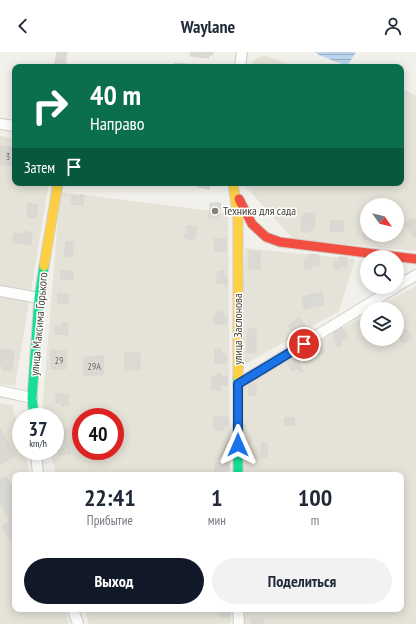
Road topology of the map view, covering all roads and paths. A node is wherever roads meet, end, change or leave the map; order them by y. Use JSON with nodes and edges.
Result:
{"nodes":[{"id":1,"x":242,"y":52,"type":"edge"},
{"id":2,"x":240,"y":64,"type":"edge"},
{"id":3,"x":0,"y":124,"type":"edge"},
{"id":4,"x":12,"y":126,"type":"edge"},
{"id":5,"x":58,"y":186,"type":"edge"},
{"id":6,"x":232,"y":186,"type":"edge"},
{"id":7,"x":233,"y":186,"type":"edge"},
{"id":8,"x":416,"y":259,"type":"edge"},
{"id":9,"x":416,"y":275,"type":"edge"},
{"id":10,"x":404,"y":282,"type":"edge"},
{"id":11,"x":0,"y":291,"type":"edge"},
{"id":12,"x":385,"y":294,"type":"edge"},
{"id":13,"x":39,"y":298,"type":"junction"},
{"id":14,"x":238,"y":384,"type":"junction"},
{"id":15,"x":0,"y":392,"type":"edge"},
{"id":16,"x":32,"y":398,"type":"junction"},
{"id":17,"x":33,"y":408,"type":"edge"},
{"id":18,"x":37,"y":460,"type":"edge"},
{"id":19,"x":38,"y":472,"type":"edge"},
{"id":20,"x":238,"y":472,"type":"edge"},
{"id":21,"x":74,"y":612,"type":"edge"},
{"id":22,"x":238,"y":612,"type":"edge"},
{"id":23,"x":78,"y":624,"type":"edge"},
{"id":24,"x":238,"y":624,"type":"edge"}],
"edges":[{"from":1,"to":2,"type":"street"},
{"from":3,"to":4,"type":"street"},
{"from":5,"to":13,"type":"street","name":"улица Максима Горького"},
{"from":6,"to":14,"type":"street","name":"улица Заслонова"},
{"from":7,"to":8,"type":"street"},
{"from":9,"to":10,"type":"street"},
{"from":11,"to":13,"type":"street"},
{"from":12,"to":14,"type":"street"},
{"from":13,"to":16,"type":"street","name":"улица Максима Горького"},
{"from":14,"to":20,"type":"street","name":"улица Заслонова"},
{"from":15,"to":16,"type":"street"},
{"from":16,"to":17,"type":"street","name":"улица Максима Горького"},
{"from":18,"to":19,"type":"street"},
{"from":21,"to":23,"type":"street"},
{"from":22,"to":24,"type":"street"}]}
